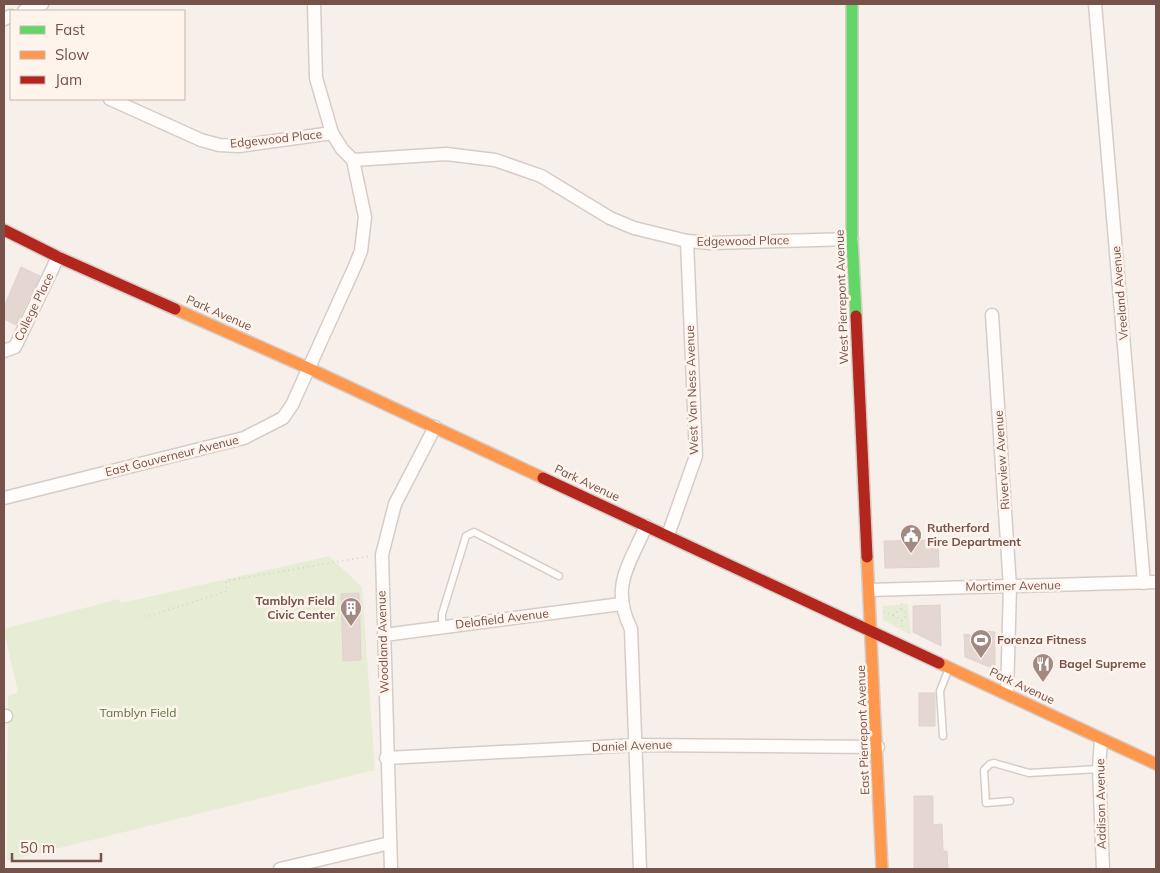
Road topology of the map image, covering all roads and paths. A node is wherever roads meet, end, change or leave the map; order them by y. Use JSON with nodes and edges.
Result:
{"nodes":[{"id":1,"x":42,"y":4,"type":"edge"},
{"id":2,"x":314,"y":4,"type":"edge"},
{"id":3,"x":852,"y":4,"type":"edge"},
{"id":4,"x":1095,"y":4,"type":"edge"},
{"id":5,"x":28,"y":10,"type":"edge"},
{"id":6,"x":112,"y":100,"type":"edge"},
{"id":7,"x":332,"y":133,"type":"junction"},
{"id":8,"x":353,"y":160,"type":"junction"},
{"id":9,"x":4,"y":230,"type":"edge"},
{"id":10,"x":852,"y":239,"type":"junction"},
{"id":11,"x":687,"y":241,"type":"junction"},
{"id":12,"x":58,"y":257,"type":"junction"},
{"id":13,"x":992,"y":315,"type":"dead end"},
{"id":14,"x":4,"y":351,"type":"edge"},
{"id":15,"x":308,"y":368,"type":"junction"},
{"id":16,"x":435,"y":427,"type":"junction"},
{"id":17,"x":4,"y":498,"type":"edge"},
{"id":18,"x":646,"y":526,"type":"junction"},
{"id":19,"x":668,"y":535,"type":"junction"},
{"id":20,"x":382,"y":554,"type":"junction"},
{"id":21,"x":559,"y":576,"type":"dead end"},
{"id":22,"x":1150,"y":582,"type":"edge"},
{"id":23,"x":1010,"y":587,"type":"junction"},
{"id":24,"x":869,"y":590,"type":"junction"},
{"id":25,"x":902,"y":600,"type":"dead end"},
{"id":26,"x":621,"y":604,"type":"junction"},
{"id":27,"x":901,"y":609,"type":"junction"},
{"id":28,"x":883,"y":612,"type":"dead end"},
{"id":29,"x":893,"y":615,"type":"junction"},
{"id":30,"x":149,"y":616,"type":"dead end"},
{"id":31,"x":902,"y":621,"type":"junction"},
{"id":32,"x":442,"y":626,"type":"junction"},
{"id":33,"x":872,"y":630,"type":"junction"},
{"id":34,"x":902,"y":630,"type":"dead end"},
{"id":35,"x":384,"y":635,"type":"junction"},
{"id":36,"x":949,"y":667,"type":"junction"},
{"id":37,"x":1007,"y":694,"type":"junction"},
{"id":38,"x":943,"y":736,"type":"dead end"},
{"id":39,"x":1101,"y":739,"type":"junction"},
{"id":40,"x":637,"y":744,"type":"junction"},
{"id":41,"x":878,"y":746,"type":"junction"},
{"id":42,"x":386,"y":758,"type":"junction"},
{"id":43,"x":1156,"y":764,"type":"edge"},
{"id":44,"x":1099,"y":769,"type":"junction"},
{"id":45,"x":1010,"y":801,"type":"dead end"},
{"id":46,"x":390,"y":843,"type":"junction"},
{"id":47,"x":280,"y":869,"type":"edge"},
{"id":48,"x":391,"y":869,"type":"edge"},
{"id":49,"x":640,"y":869,"type":"edge"},
{"id":50,"x":882,"y":869,"type":"edge"},
{"id":51,"x":1103,"y":869,"type":"edge"}],
"edges":[{"from":1,"to":5,"type":"street"},
{"from":2,"to":7,"type":"street"},
{"from":3,"to":10,"type":"street","name":"West Pierrepont Avenue"},
{"from":4,"to":22,"type":"street","name":"Vreeland Avenue"},
{"from":6,"to":7,"type":"street","name":"Edgewood Place"},
{"from":7,"to":8,"type":"street"},
{"from":8,"to":11,"type":"street","name":"Edgewood Place"},
{"from":8,"to":15,"type":"street","name":"East Gouverneur Avenue"},
{"from":9,"to":12,"type":"street","name":"Park Avenue"},
{"from":10,"to":11,"type":"street","name":"Edgewood Place"},
{"from":10,"to":24,"type":"street","name":"West Pierrepont Avenue"},
{"from":11,"to":19,"type":"street","name":"West Van Ness Avenue"},
{"from":12,"to":14,"type":"street","name":"College Place"},
{"from":12,"to":15,"type":"street","name":"Park Avenue"},
{"from":13,"to":23,"type":"street","name":"Riverview Avenue"},
{"from":15,"to":16,"type":"street","name":"Park Avenue"},
{"from":15,"to":17,"type":"street","name":"East Gouverneur Avenue"},
{"from":16,"to":18,"type":"street","name":"Park Avenue"},
{"from":16,"to":20,"type":"street","name":"Woodland Avenue"},
{"from":18,"to":19,"type":"street","name":"Park Avenue"},
{"from":18,"to":26,"type":"street"},
{"from":19,"to":33,"type":"street","name":"Park Avenue"},
{"from":20,"to":30,"type":"path"},
{"from":20,"to":35,"type":"street","name":"Woodland Avenue"},
{"from":21,"to":32,"type":"lane"},
{"from":22,"to":23,"type":"street","name":"Mortimer Avenue"},
{"from":23,"to":24,"type":"street","name":"Mortimer Avenue"},
{"from":23,"to":37,"type":"street","name":"Riverview Avenue"},
{"from":24,"to":33,"type":"street","name":"East Pierrepont Avenue"},
{"from":25,"to":27,"type":"path"},
{"from":26,"to":32,"type":"street","name":"Delafield Avenue"},
{"from":26,"to":40,"type":"street"},
{"from":27,"to":29,"type":"path"},
{"from":27,"to":31,"type":"path"},
{"from":28,"to":29,"type":"path"},
{"from":29,"to":31,"type":"path"},
{"from":31,"to":34,"type":"path"},
{"from":32,"to":35,"type":"street","name":"Delafield Avenue"},
{"from":33,"to":36,"type":"street","name":"Park Avenue"},
{"from":33,"to":41,"type":"street","name":"East Pierrepont Avenue"},
{"from":35,"to":42,"type":"street","name":"Woodland Avenue"},
{"from":36,"to":37,"type":"street","name":"Park Avenue"},
{"from":36,"to":38,"type":"lane"},
{"from":37,"to":39,"type":"street","name":"Park Avenue"},
{"from":39,"to":43,"type":"street","name":"Park Avenue"},
{"from":39,"to":44,"type":"street","name":"Addison Avenue"},
{"from":40,"to":41,"type":"street","name":"Daniel Avenue"},
{"from":40,"to":42,"type":"street","name":"Daniel Avenue"},
{"from":40,"to":49,"type":"street"},
{"from":41,"to":50,"type":"street","name":"East Pierrepont Avenue"},
{"from":42,"to":46,"type":"street","name":"Woodland Avenue"},
{"from":44,"to":45,"type":"lane"},
{"from":44,"to":51,"type":"street","name":"Addison Avenue"},
{"from":46,"to":47,"type":"street"},
{"from":46,"to":48,"type":"street","name":"Woodland Avenue"}]}
